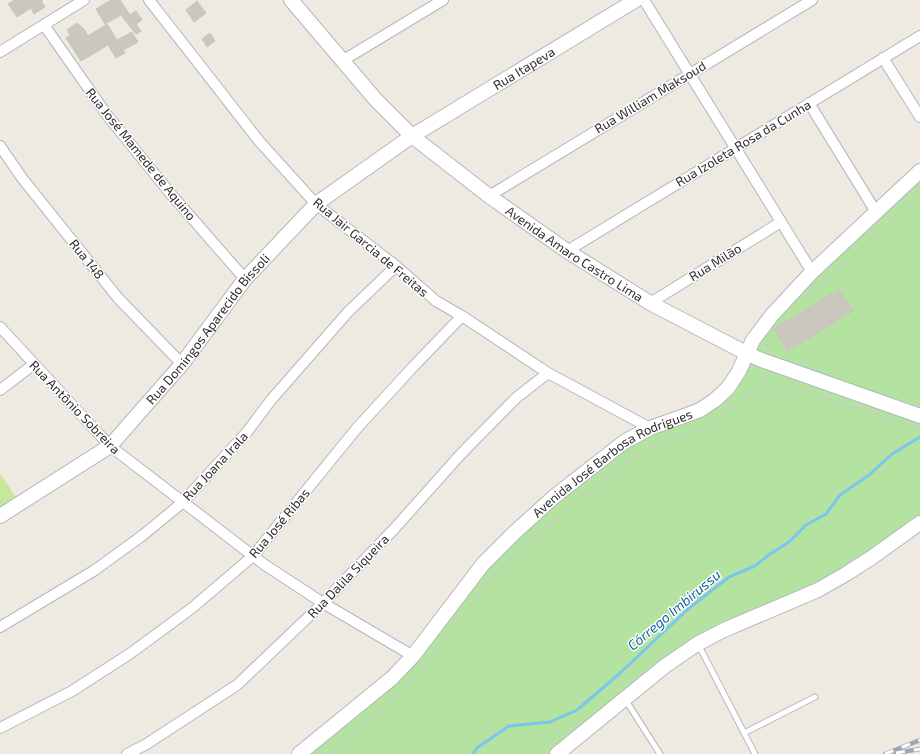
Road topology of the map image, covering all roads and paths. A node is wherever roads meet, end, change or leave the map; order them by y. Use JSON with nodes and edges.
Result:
{"nodes":[{"id":1,"x":84,"y":0,"type":"edge"},
{"id":2,"x":149,"y":0,"type":"edge"},
{"id":3,"x":291,"y":0,"type":"edge"},
{"id":4,"x":443,"y":0,"type":"edge"},
{"id":5,"x":636,"y":0,"type":"edge"},
{"id":6,"x":644,"y":0,"type":"edge"},
{"id":7,"x":812,"y":0,"type":"edge"},
{"id":8,"x":44,"y":25,"type":"junction"},
{"id":9,"x":920,"y":36,"type":"edge"},
{"id":10,"x":0,"y":52,"type":"edge"},
{"id":11,"x":883,"y":58,"type":"junction"},
{"id":12,"x":342,"y":61,"type":"junction"},
{"id":13,"x":689,"y":73,"type":"junction"},
{"id":14,"x":809,"y":103,"type":"junction"},
{"id":15,"x":920,"y":117,"type":"edge"},
{"id":16,"x":412,"y":136,"type":"junction"},
{"id":17,"x":0,"y":146,"type":"edge"},
{"id":18,"x":735,"y":148,"type":"junction"},
{"id":19,"x":920,"y":171,"type":"edge"},
{"id":20,"x":920,"y":194,"type":"edge"},
{"id":21,"x":488,"y":196,"type":"junction"},
{"id":22,"x":316,"y":204,"type":"junction"},
{"id":23,"x":876,"y":212,"type":"junction"},
{"id":24,"x":781,"y":222,"type":"junction"},
{"id":25,"x":567,"y":251,"type":"junction"},
{"id":26,"x":396,"y":266,"type":"junction"},
{"id":27,"x":812,"y":272,"type":"junction"},
{"id":28,"x":245,"y":279,"type":"junction"},
{"id":29,"x":801,"y":301,"type":"dead end"},
{"id":30,"x":650,"y":303,"type":"junction"},
{"id":31,"x":462,"y":316,"type":"junction"},
{"id":32,"x":0,"y":327,"type":"edge"},
{"id":33,"x":767,"y":341,"type":"dead end"},
{"id":34,"x":746,"y":353,"type":"junction"},
{"id":35,"x":34,"y":364,"type":"junction"},
{"id":36,"x":182,"y":364,"type":"junction"},
{"id":37,"x":771,"y":364,"type":"junction"},
{"id":38,"x":548,"y":373,"type":"junction"},
{"id":39,"x":765,"y":388,"type":"junction"},
{"id":40,"x":0,"y":390,"type":"edge"},
{"id":41,"x":920,"y":416,"type":"edge"},
{"id":42,"x":650,"y":428,"type":"junction"},
{"id":43,"x":920,"y":430,"type":"edge"},
{"id":44,"x":110,"y":446,"type":"junction"},
{"id":45,"x":182,"y":503,"type":"junction"},
{"id":46,"x":0,"y":516,"type":"edge"},
{"id":47,"x":920,"y":523,"type":"edge"},
{"id":48,"x":253,"y":556,"type":"junction"},
{"id":49,"x":323,"y":603,"type":"junction"},
{"id":50,"x":0,"y":627,"type":"edge"},
{"id":51,"x":697,"y":644,"type":"junction"},
{"id":52,"x":413,"y":656,"type":"junction"},
{"id":53,"x":815,"y":697,"type":"dead end"},
{"id":54,"x":624,"y":698,"type":"junction"},
{"id":55,"x":0,"y":728,"type":"edge"},
{"id":56,"x":744,"y":733,"type":"junction"},
{"id":57,"x":127,"y":754,"type":"edge"},
{"id":58,"x":299,"y":754,"type":"edge"},
{"id":59,"x":328,"y":754,"type":"edge"},
{"id":60,"x":557,"y":754,"type":"edge"},
{"id":61,"x":660,"y":754,"type":"edge"},
{"id":62,"x":755,"y":754,"type":"edge"}],
"edges":[{"from":1,"to":8,"type":"street"},
{"from":2,"to":22,"type":"street","name":"Rua Jair Garcia de Freitas"},
{"from":3,"to":12,"type":"street","name":"Avenida Amaro Castro Lima"},
{"from":4,"to":12,"type":"street"},
{"from":5,"to":16,"type":"street","name":"Rua Itapeva"},
{"from":6,"to":13,"type":"street"},
{"from":7,"to":13,"type":"street","name":"Rua William Maksoud"},
{"from":8,"to":10,"type":"street"},
{"from":8,"to":28,"type":"street","name":"Rua José Mamede de Aquino"},
{"from":9,"to":11,"type":"street","name":"Rua Izoleta Rosa da Cunha"},
{"from":11,"to":14,"type":"street","name":"Rua Izoleta Rosa da Cunha"},
{"from":11,"to":15,"type":"street"},
{"from":12,"to":16,"type":"street","name":"Avenida Amaro Castro Lima"},
{"from":13,"to":18,"type":"street"},
{"from":13,"to":21,"type":"street","name":"Rua William Maksoud"},
{"from":14,"to":18,"type":"street","name":"Rua Izoleta Rosa da Cunha"},
{"from":14,"to":23,"type":"street"},
{"from":16,"to":21,"type":"street","name":"Avenida Amaro Castro Lima"},
{"from":16,"to":22,"type":"street","name":"Rua Domingos Aparecido Bissoli"},
{"from":17,"to":36,"type":"street","name":"Rua 148"},
{"from":18,"to":24,"type":"street"},
{"from":18,"to":25,"type":"street","name":"Rua Izoleta Rosa da Cunha"},
{"from":19,"to":23,"type":"street","name":"Avenida José Barbosa Rodrigues"},
{"from":20,"to":29,"type":"path"},
{"from":21,"to":25,"type":"street","name":"Avenida Amaro Castro Lima"},
{"from":22,"to":26,"type":"street","name":"Rua Jair Garcia de Freitas"},
{"from":22,"to":28,"type":"street","name":"Rua Domingos Aparecido Bissoli"},
{"from":23,"to":27,"type":"street","name":"Avenida José Barbosa Rodrigues"},
{"from":24,"to":27,"type":"street"},
{"from":24,"to":30,"type":"street","name":"Rua Milão"},
{"from":25,"to":30,"type":"street","name":"Avenida Amaro Castro Lima"},
{"from":26,"to":31,"type":"street","name":"Rua Jair Garcia de Freitas"},
{"from":26,"to":45,"type":"street","name":"Rua Joana Irala"},
{"from":27,"to":34,"type":"street","name":"Avenida José Barbosa Rodrigues"},
{"from":28,"to":36,"type":"street","name":"Rua Domingos Aparecido Bissoli"},
{"from":30,"to":34,"type":"street","name":"Avenida Amaro Castro Lima"},
{"from":31,"to":38,"type":"street","name":"Rua Jair Garcia de Freitas"},
{"from":31,"to":48,"type":"street","name":"Rua José Ribas"},
{"from":32,"to":35,"type":"street","name":"Rua Antônio Sobreira"},
{"from":33,"to":37,"type":"path"},
{"from":34,"to":37,"type":"street","name":"Avenida Amaro Castro Lima"},
{"from":34,"to":42,"type":"street","name":"Avenida José Barbosa Rodrigues"},
{"from":35,"to":40,"type":"street"},
{"from":35,"to":44,"type":"street","name":"Rua Antônio Sobreira"},
{"from":36,"to":44,"type":"street","name":"Rua Domingos Aparecido Bissoli"},
{"from":37,"to":39,"type":"path"},
{"from":37,"to":41,"type":"street","name":"Avenida Amaro Castro Lima"},
{"from":38,"to":42,"type":"street","name":"Rua Jair Garcia de Freitas"},
{"from":38,"to":49,"type":"street","name":"Rua Dalila Siqueira"},
{"from":39,"to":43,"type":"path"},
{"from":39,"to":59,"type":"path"},
{"from":42,"to":52,"type":"street","name":"Avenida José Barbosa Rodrigues"},
{"from":44,"to":45,"type":"street","name":"Rua Antônio Sobreira"},
{"from":44,"to":46,"type":"street","name":"Rua Domingos Aparecido Bissoli"},
{"from":45,"to":48,"type":"street","name":"Rua Antônio Sobreira"},
{"from":45,"to":50,"type":"street","name":"Rua Joana Irala"},
{"from":47,"to":51,"type":"street"},
{"from":48,"to":49,"type":"street","name":"Rua Antônio Sobreira"},
{"from":48,"to":55,"type":"street","name":"Rua José Ribas"},
{"from":49,"to":52,"type":"street","name":"Rua Antônio Sobreira"},
{"from":49,"to":57,"type":"street","name":"Rua Dalila Siqueira"},
{"from":51,"to":54,"type":"street"},
{"from":51,"to":56,"type":"lane"},
{"from":52,"to":58,"type":"street","name":"Avenida José Barbosa Rodrigues"},
{"from":53,"to":56,"type":"lane"},
{"from":54,"to":60,"type":"street"},
{"from":54,"to":61,"type":"lane"},
{"from":56,"to":62,"type":"lane"}]}
